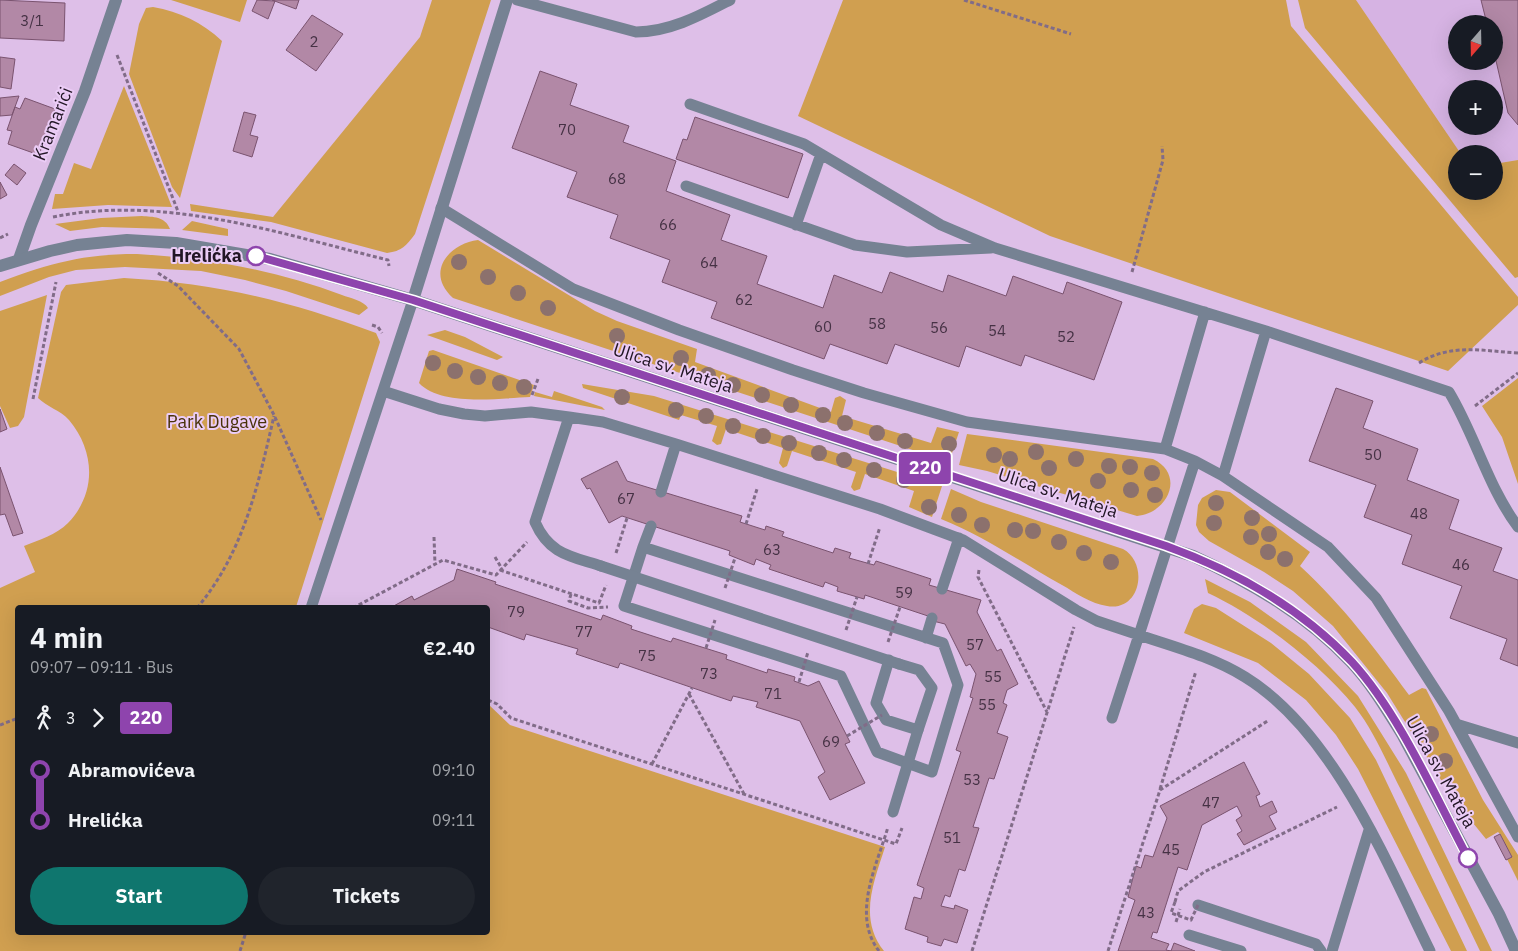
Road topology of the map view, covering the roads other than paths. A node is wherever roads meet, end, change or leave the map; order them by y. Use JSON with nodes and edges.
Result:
{"nodes":[{"id":1,"x":116,"y":0,"type":"edge"},
{"id":2,"x":507,"y":0,"type":"edge"},
{"id":3,"x":517,"y":0,"type":"edge"},
{"id":4,"x":730,"y":0,"type":"edge"},
{"id":5,"x":690,"y":104,"type":"dead end"},
{"id":6,"x":821,"y":154,"type":"junction"},
{"id":7,"x":686,"y":186,"type":"dead end"},
{"id":8,"x":441,"y":208,"type":"junction"},
{"id":9,"x":796,"y":225,"type":"junction"},
{"id":10,"x":995,"y":248,"type":"junction"},
{"id":11,"x":19,"y":259,"type":"junction"},
{"id":12,"x":0,"y":266,"type":"edge"},
{"id":13,"x":413,"y":300,"type":"junction"},
{"id":14,"x":1205,"y":312,"type":"junction"},
{"id":15,"x":1266,"y":331,"type":"junction"},
{"id":16,"x":383,"y":392,"type":"junction"},
{"id":17,"x":569,"y":417,"type":"junction"},
{"id":18,"x":676,"y":444,"type":"junction"},
{"id":19,"x":1165,"y":449,"type":"junction"},
{"id":20,"x":1196,"y":460,"type":"junction"},
{"id":21,"x":1224,"y":476,"type":"junction"},
{"id":22,"x":661,"y":492,"type":"dead end"},
{"id":23,"x":651,"y":526,"type":"dead end"},
{"id":24,"x":1518,"y":527,"type":"edge"},
{"id":25,"x":959,"y":538,"type":"junction"},
{"id":26,"x":1166,"y":546,"type":"junction"},
{"id":27,"x":643,"y":547,"type":"junction"},
{"id":28,"x":942,"y":588,"type":"dead end"},
{"id":29,"x":312,"y":605,"type":"edge"},
{"id":30,"x":932,"y":618,"type":"dead end"},
{"id":31,"x":1139,"y":635,"type":"junction"},
{"id":32,"x":926,"y":638,"type":"junction"},
{"id":33,"x":886,"y":659,"type":"junction"},
{"id":34,"x":1112,"y":718,"type":"dead end"},
{"id":35,"x":1456,"y":724,"type":"junction"},
{"id":36,"x":918,"y":730,"type":"junction"},
{"id":37,"x":1518,"y":743,"type":"edge"},
{"id":38,"x":893,"y":812,"type":"road end"},
{"id":39,"x":1369,"y":830,"type":"junction"},
{"id":40,"x":1518,"y":837,"type":"edge"},
{"id":41,"x":1198,"y":905,"type":"road end"},
{"id":42,"x":1189,"y":935,"type":"dead end"},
{"id":43,"x":1241,"y":951,"type":"edge"},
{"id":44,"x":1320,"y":951,"type":"edge"},
{"id":45,"x":1332,"y":951,"type":"edge"},
{"id":46,"x":1430,"y":951,"type":"edge"},
{"id":47,"x":1516,"y":951,"type":"edge"}],
"edges":[{"from":1,"to":11,"type":"street","name":"Kramarići"},
{"from":2,"to":8,"type":"street"},
{"from":3,"to":4,"type":"lane"},
{"from":5,"to":6,"type":"lane"},
{"from":6,"to":9,"type":"lane"},
{"from":6,"to":10,"type":"lane"},
{"from":7,"to":9,"type":"lane"},
{"from":8,"to":13,"type":"street"},
{"from":8,"to":19,"type":"lane"},
{"from":9,"to":10,"type":"lane"},
{"from":10,"to":14,"type":"lane"},
{"from":11,"to":12,"type":"street","name":"Ulica sv. Mateja"},
{"from":11,"to":13,"type":"street","name":"Ulica sv. Mateja"},
{"from":13,"to":16,"type":"lane"},
{"from":13,"to":26,"type":"street","name":"Ulica sv. Mateja"},
{"from":14,"to":15,"type":"lane"},
{"from":14,"to":19,"type":"lane"},
{"from":15,"to":21,"type":"lane"},
{"from":15,"to":24,"type":"lane"},
{"from":16,"to":17,"type":"lane"},
{"from":16,"to":29,"type":"lane"},
{"from":17,"to":18,"type":"lane"},
{"from":17,"to":33,"type":"lane","bridge":true},
{"from":18,"to":22,"type":"lane"},
{"from":18,"to":25,"type":"lane"},
{"from":19,"to":20,"type":"lane"},
{"from":20,"to":21,"type":"lane"},
{"from":20,"to":26,"type":"lane"},
{"from":21,"to":35,"type":"lane"},
{"from":23,"to":27,"type":"lane"},
{"from":25,"to":28,"type":"lane"},
{"from":25,"to":31,"type":"lane"},
{"from":26,"to":31,"type":"lane"},
{"from":26,"to":47,"type":"street","name":"Ulica sv. Mateja"},
{"from":27,"to":32,"type":"lane"},
{"from":27,"to":32,"type":"lane"},
{"from":30,"to":32,"type":"lane"},
{"from":31,"to":34,"type":"lane"},
{"from":31,"to":39,"type":"lane"},
{"from":33,"to":36,"type":"lane"},
{"from":33,"to":36,"type":"lane","bridge":true},
{"from":35,"to":37,"type":"lane"},
{"from":35,"to":40,"type":"lane"},
{"from":36,"to":38,"type":"lane","bridge":true},
{"from":39,"to":45,"type":"lane"},
{"from":39,"to":46,"type":"lane"},
{"from":41,"to":44,"type":"lane"},
{"from":42,"to":43,"type":"lane"}]}
